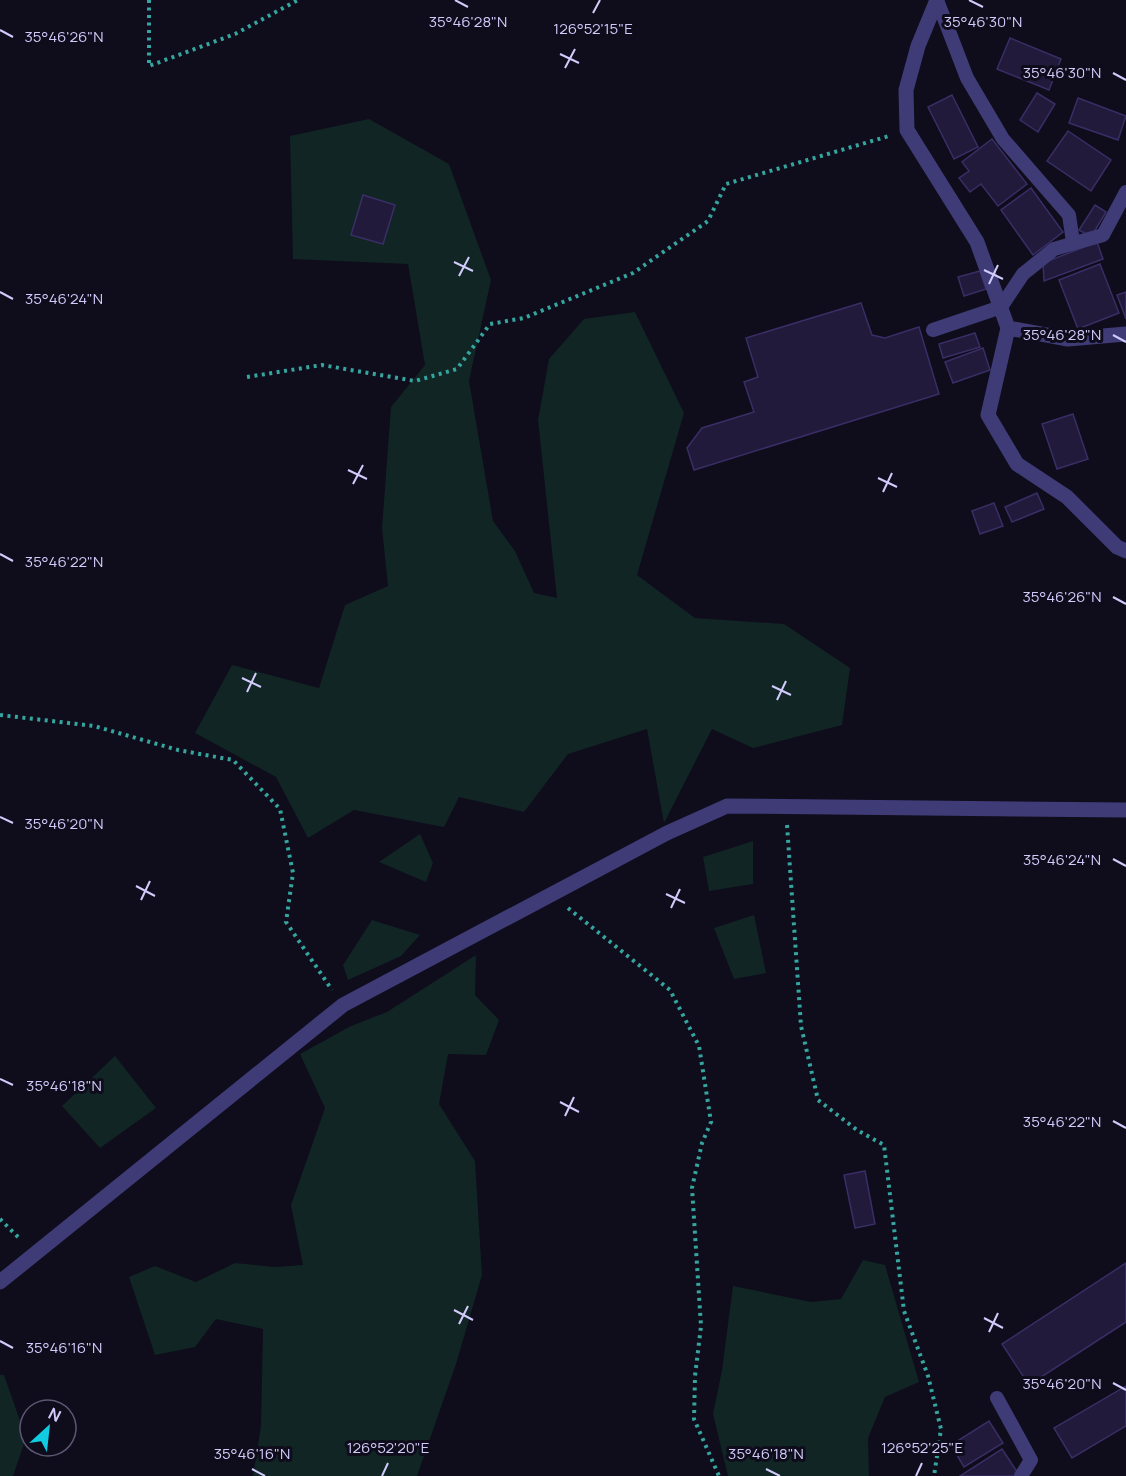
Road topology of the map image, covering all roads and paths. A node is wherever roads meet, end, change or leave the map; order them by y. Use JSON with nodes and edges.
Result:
{"nodes":[{"id":1,"x":148,"y":0,"type":"edge"},
{"id":2,"x":298,"y":0,"type":"edge"},
{"id":3,"x":937,"y":0,"type":"edge"},
{"id":4,"x":907,"y":130,"type":"junction"},
{"id":5,"x":1126,"y":192,"type":"edge"},
{"id":6,"x":1073,"y":242,"type":"junction"},
{"id":7,"x":1000,"y":307,"type":"junction"},
{"id":8,"x":1008,"y":328,"type":"junction"},
{"id":9,"x":933,"y":330,"type":"dead end"},
{"id":10,"x":1126,"y":334,"type":"edge"},
{"id":11,"x":247,"y":377,"type":"dead end"},
{"id":12,"x":1126,"y":551,"type":"edge"},
{"id":13,"x":0,"y":716,"type":"edge"},
{"id":14,"x":786,"y":807,"type":"junction"},
{"id":15,"x":1126,"y":810,"type":"edge"},
{"id":16,"x":551,"y":894,"type":"junction"},
{"id":17,"x":343,"y":1005,"type":"junction"},
{"id":18,"x":0,"y":1220,"type":"edge"},
{"id":19,"x":34,"y":1253,"type":"junction"},
{"id":20,"x":0,"y":1282,"type":"edge"},
{"id":21,"x":997,"y":1398,"type":"dead end"},
{"id":22,"x":719,"y":1476,"type":"edge"},
{"id":23,"x":934,"y":1476,"type":"edge"},
{"id":24,"x":1021,"y":1476,"type":"edge"}],
"edges":[{"from":1,"to":2,"type":"path"},
{"from":3,"to":4,"type":"street"},
{"from":3,"to":6,"type":"lane"},
{"from":4,"to":7,"type":"street"},
{"from":4,"to":11,"type":"path"},
{"from":5,"to":6,"type":"lane"},
{"from":6,"to":7,"type":"lane"},
{"from":7,"to":8,"type":"street"},
{"from":7,"to":9,"type":"lane"},
{"from":8,"to":10,"type":"street"},
{"from":8,"to":12,"type":"street"},
{"from":13,"to":17,"type":"path"},
{"from":14,"to":15,"type":"street"},
{"from":14,"to":16,"type":"street"},
{"from":14,"to":23,"type":"path"},
{"from":16,"to":17,"type":"street"},
{"from":16,"to":22,"type":"path"},
{"from":17,"to":19,"type":"street"},
{"from":18,"to":19,"type":"path"},
{"from":19,"to":20,"type":"street"},
{"from":21,"to":24,"type":"lane"}]}
